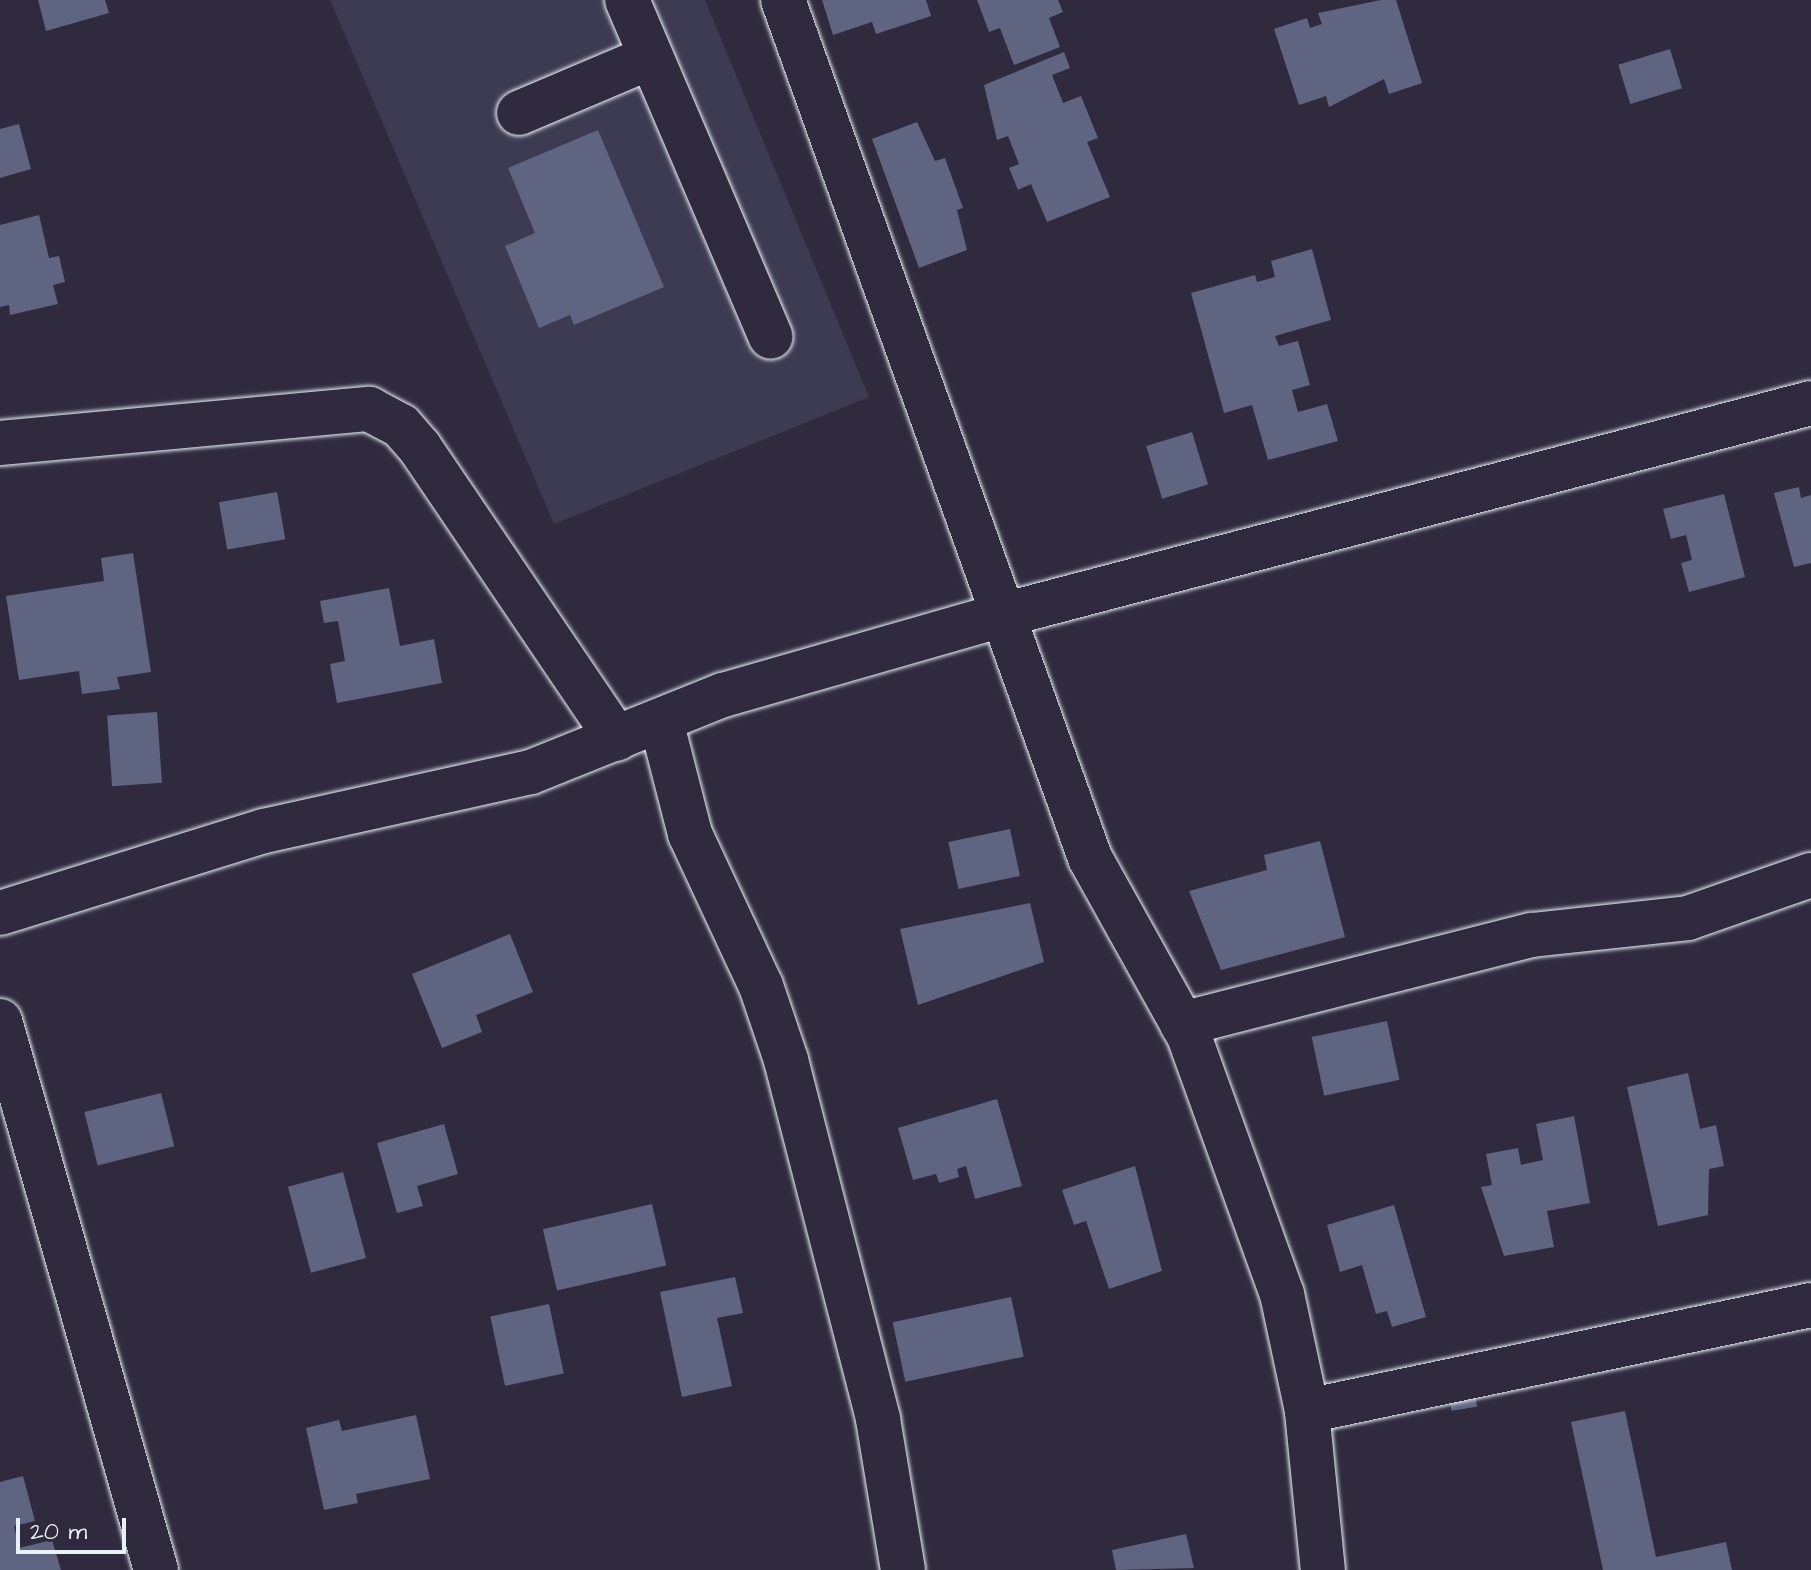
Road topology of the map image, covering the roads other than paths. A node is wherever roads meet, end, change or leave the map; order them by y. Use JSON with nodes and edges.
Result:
{"nodes":[{"id":1,"x":627,"y":0,"type":"edge"},
{"id":2,"x":783,"y":0,"type":"edge"},
{"id":3,"x":651,"y":57,"type":"junction"},
{"id":4,"x":519,"y":113,"type":"dead end"},
{"id":5,"x":771,"y":337,"type":"dead end"},
{"id":6,"x":1811,"y":403,"type":"edge"},
{"id":7,"x":0,"y":443,"type":"edge"},
{"id":8,"x":999,"y":616,"type":"junction"},
{"id":9,"x":661,"y":721,"type":"junction"},
{"id":10,"x":617,"y":739,"type":"junction"},
{"id":11,"x":1811,"y":875,"type":"edge"},
{"id":12,"x":0,"y":913,"type":"edge"},
{"id":13,"x":0,"y":1021,"type":"edge"},
{"id":14,"x":1182,"y":1024,"type":"junction"},
{"id":15,"x":1811,"y":1305,"type":"edge"},
{"id":16,"x":1307,"y":1411,"type":"junction"},
{"id":17,"x":156,"y":1570,"type":"edge"},
{"id":18,"x":903,"y":1570,"type":"edge"},
{"id":19,"x":1323,"y":1570,"type":"edge"}],
"edges":[{"from":1,"to":3,"type":"street"},
{"from":2,"to":8,"type":"street"},
{"from":3,"to":4,"type":"street"},
{"from":3,"to":5,"type":"street"},
{"from":6,"to":8,"type":"street"},
{"from":7,"to":10,"type":"street"},
{"from":8,"to":9,"type":"street"},
{"from":8,"to":14,"type":"street"},
{"from":9,"to":10,"type":"street"},
{"from":9,"to":18,"type":"street"},
{"from":10,"to":12,"type":"street"},
{"from":11,"to":14,"type":"street"},
{"from":13,"to":17,"type":"street"},
{"from":14,"to":16,"type":"street"},
{"from":15,"to":16,"type":"street"},
{"from":16,"to":19,"type":"street"}]}
